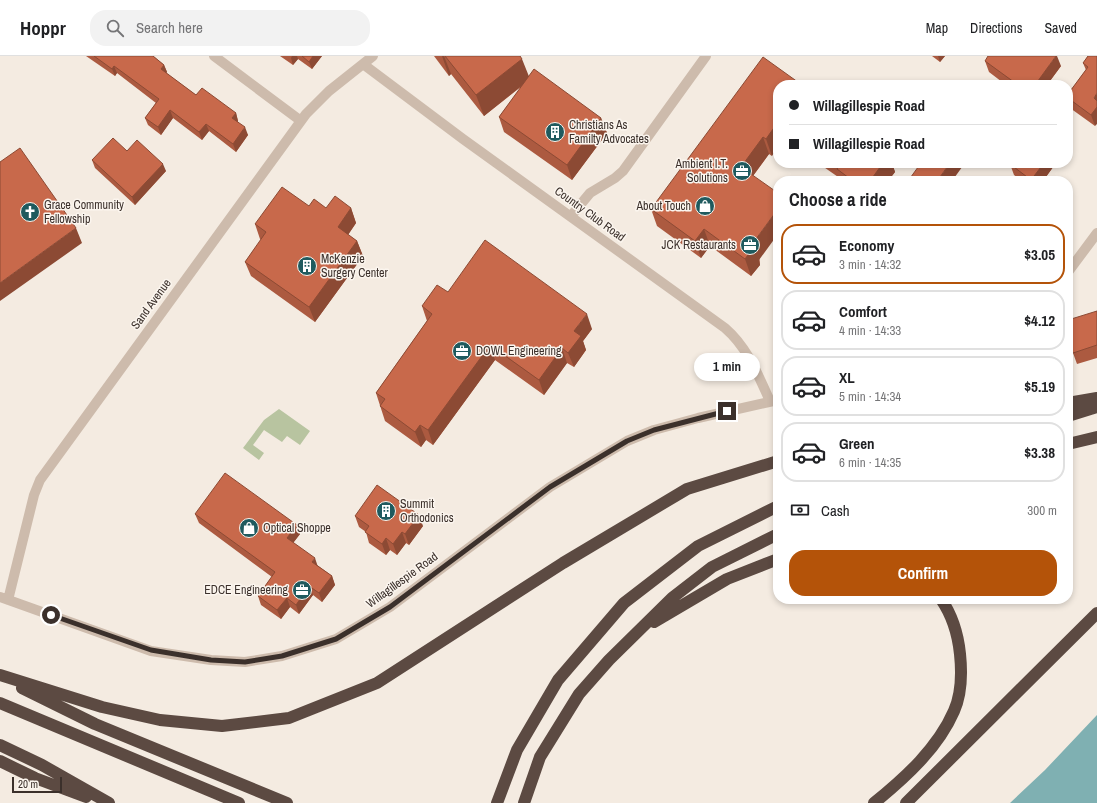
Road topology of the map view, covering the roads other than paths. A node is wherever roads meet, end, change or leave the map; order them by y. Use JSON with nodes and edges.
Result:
{"nodes":[{"id":1,"x":214,"y":56,"type":"edge"},
{"id":2,"x":373,"y":56,"type":"edge"},
{"id":3,"x":706,"y":56,"type":"edge"},
{"id":4,"x":363,"y":64,"type":"junction"},
{"id":5,"x":301,"y":121,"type":"junction"},
{"id":6,"x":571,"y":216,"type":"junction"},
{"id":7,"x":1097,"y":233,"type":"edge"},
{"id":8,"x":1073,"y":265,"type":"edge"},
{"id":9,"x":1097,"y":398,"type":"edge"},
{"id":10,"x":773,"y":399,"type":"edge"},
{"id":11,"x":773,"y":401,"type":"edge"},
{"id":12,"x":1073,"y":402,"type":"edge"},
{"id":13,"x":1097,"y":407,"type":"edge"},
{"id":14,"x":1073,"y":414,"type":"edge"},
{"id":15,"x":1097,"y":437,"type":"edge"},
{"id":16,"x":1073,"y":443,"type":"edge"},
{"id":17,"x":773,"y":463,"type":"edge"},
{"id":18,"x":773,"y":508,"type":"edge"},
{"id":19,"x":773,"y":536,"type":"edge"},
{"id":20,"x":773,"y":561,"type":"edge"},
{"id":21,"x":4,"y":598,"type":"edge"},
{"id":22,"x":943,"y":604,"type":"edge"},
{"id":23,"x":1097,"y":613,"type":"edge"},
{"id":24,"x":639,"y":630,"type":"junction"},
{"id":25,"x":0,"y":676,"type":"edge"},
{"id":26,"x":0,"y":703,"type":"edge"},
{"id":27,"x":0,"y":745,"type":"edge"},
{"id":28,"x":0,"y":761,"type":"edge"},
{"id":29,"x":102,"y":803,"type":"edge"},
{"id":30,"x":109,"y":803,"type":"edge"},
{"id":31,"x":239,"y":803,"type":"edge"},
{"id":32,"x":287,"y":803,"type":"edge"},
{"id":33,"x":497,"y":803,"type":"edge"},
{"id":34,"x":524,"y":803,"type":"edge"},
{"id":35,"x":874,"y":803,"type":"edge"},
{"id":36,"x":906,"y":803,"type":"edge"}],
"edges":[{"from":1,"to":5,"type":"street"},
{"from":2,"to":4,"type":"street","name":"Sand Avenue"},
{"from":3,"to":6,"type":"street"},
{"from":4,"to":5,"type":"street","name":"Sand Avenue"},
{"from":4,"to":6,"type":"street","name":"Country Club Road"},
{"from":5,"to":21,"type":"street","name":"Sand Avenue"},
{"from":6,"to":10,"type":"street","name":"Country Club Road"},
{"from":7,"to":8,"type":"street"},
{"from":9,"to":12,"type":"highway"},
{"from":11,"to":21,"type":"street","name":"Willagillespie Road"},
{"from":13,"to":14,"type":"highway"},
{"from":15,"to":16,"type":"highway"},
{"from":17,"to":25,"type":"highway"},
{"from":18,"to":33,"type":"highway"},
{"from":19,"to":24,"type":"highway"},
{"from":20,"to":24,"type":"highway"},
{"from":22,"to":35,"type":"highway"},
{"from":23,"to":36,"type":"highway"},
{"from":24,"to":34,"type":"highway"},
{"from":25,"to":32,"type":"highway"},
{"from":26,"to":31,"type":"highway"},
{"from":27,"to":30,"type":"highway"},
{"from":28,"to":29,"type":"highway"}]}
